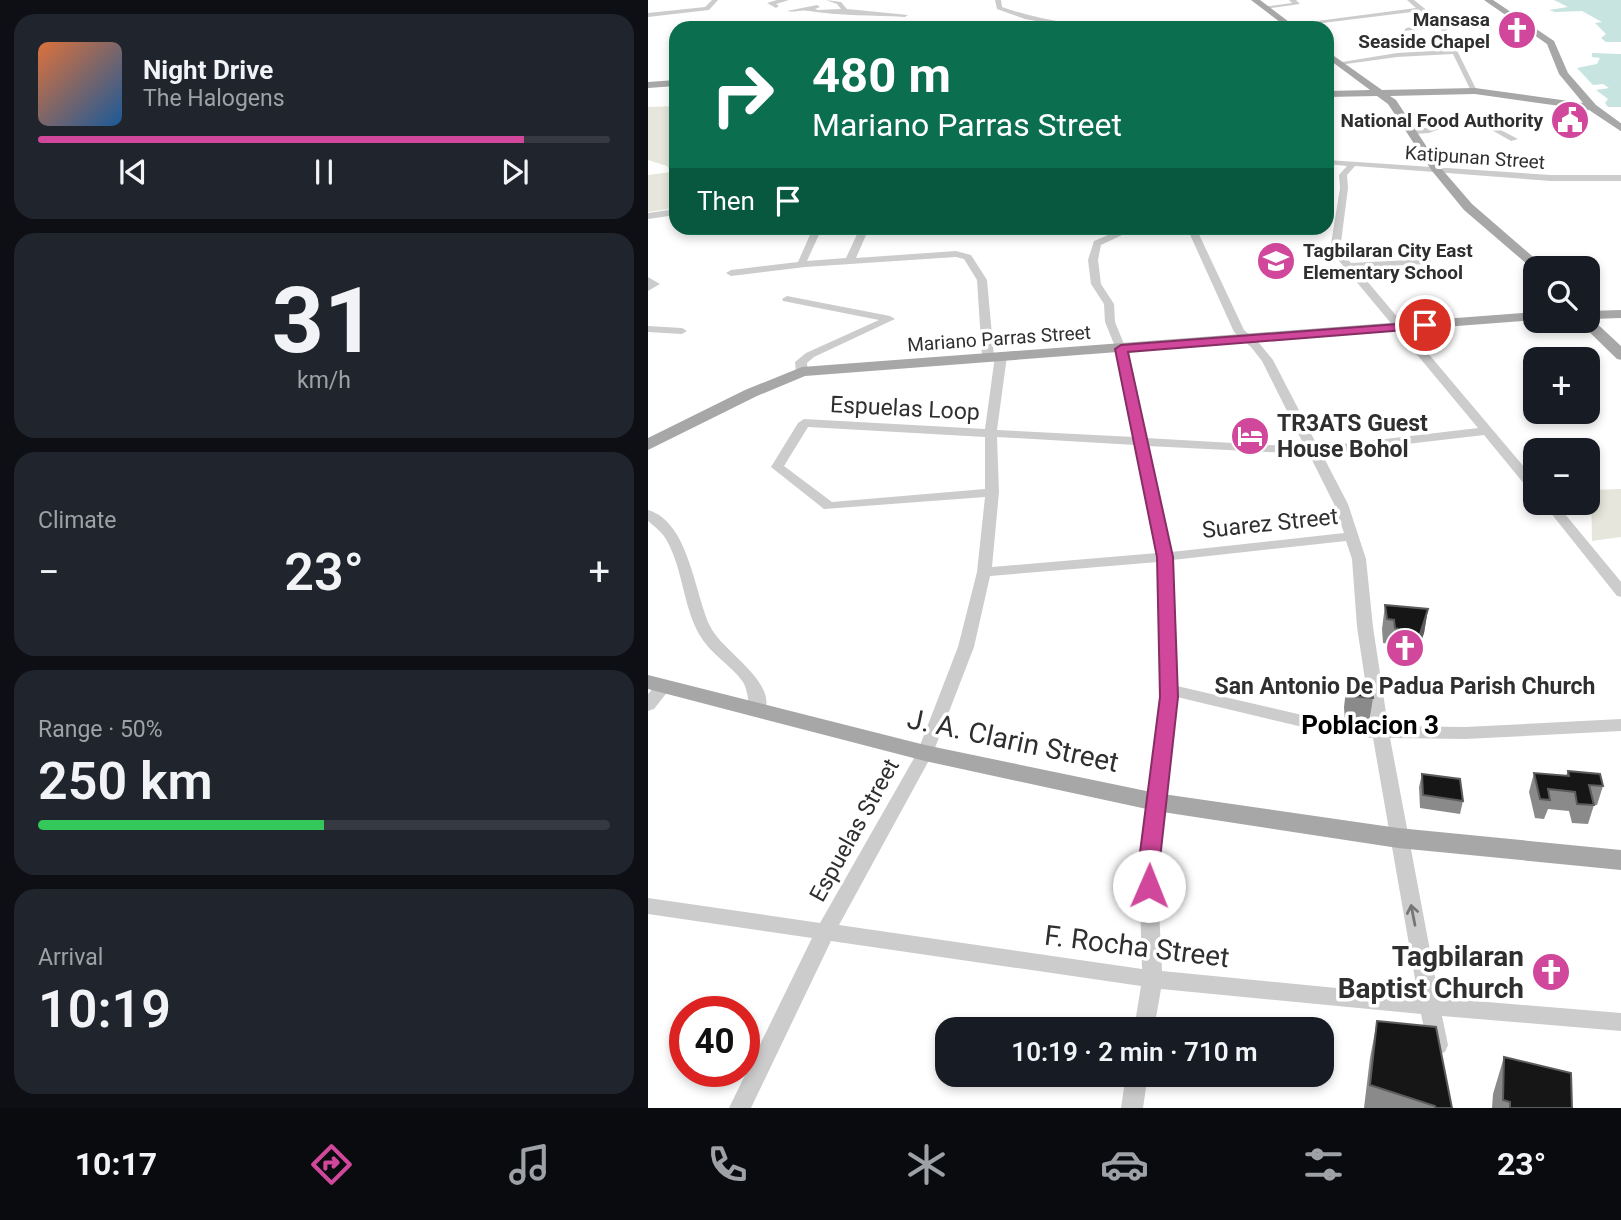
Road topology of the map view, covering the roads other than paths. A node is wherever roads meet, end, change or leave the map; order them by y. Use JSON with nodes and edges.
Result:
{"nodes":[{"id":1,"x":715,"y":0,"type":"edge"},
{"id":2,"x":786,"y":0,"type":"edge"},
{"id":3,"x":829,"y":0,"type":"edge"},
{"id":4,"x":998,"y":0,"type":"edge"},
{"id":5,"x":1255,"y":0,"type":"edge"},
{"id":6,"x":1292,"y":0,"type":"edge"},
{"id":7,"x":1410,"y":0,"type":"edge"},
{"id":8,"x":1488,"y":0,"type":"edge"},
{"id":9,"x":839,"y":3,"type":"junction"},
{"id":10,"x":776,"y":6,"type":"dead end"},
{"id":11,"x":1265,"y":7,"type":"junction"},
{"id":12,"x":812,"y":8,"type":"junction"},
{"id":13,"x":1422,"y":9,"type":"junction"},
{"id":14,"x":790,"y":11,"type":"dead end"},
{"id":15,"x":845,"y":11,"type":"junction"},
{"id":16,"x":648,"y":15,"type":"edge"},
{"id":17,"x":905,"y":15,"type":"dead end"},
{"id":18,"x":1035,"y":21,"type":"edge"},
{"id":19,"x":1283,"y":21,"type":"edge"},
{"id":20,"x":1334,"y":21,"type":"edge"},
{"id":21,"x":1442,"y":25,"type":"junction"},
{"id":22,"x":1406,"y":30,"type":"dead end"},
{"id":23,"x":1455,"y":52,"type":"junction"},
{"id":24,"x":1334,"y":60,"type":"edge"},
{"id":25,"x":1339,"y":64,"type":"junction"},
{"id":26,"x":669,"y":84,"type":"edge"},
{"id":27,"x":648,"y":85,"type":"edge"},
{"id":28,"x":1475,"y":90,"type":"junction"},
{"id":29,"x":1380,"y":92,"type":"junction"},
{"id":30,"x":1334,"y":94,"type":"edge"},
{"id":31,"x":1592,"y":107,"type":"junction"},
{"id":32,"x":1622,"y":129,"type":"edge"},
{"id":33,"x":1413,"y":132,"type":"junction"},
{"id":34,"x":1514,"y":139,"type":"dead end"},
{"id":35,"x":1334,"y":163,"type":"edge"},
{"id":36,"x":1353,"y":164,"type":"junction"},
{"id":37,"x":1436,"y":169,"type":"junction"},
{"id":38,"x":1622,"y":178,"type":"edge"},
{"id":39,"x":669,"y":213,"type":"edge"},
{"id":40,"x":648,"y":216,"type":"edge"},
{"id":41,"x":814,"y":235,"type":"edge"},
{"id":42,"x":861,"y":235,"type":"edge"},
{"id":43,"x":1115,"y":235,"type":"edge"},
{"id":44,"x":1195,"y":235,"type":"edge"},
{"id":45,"x":1525,"y":256,"type":"edge"},
{"id":46,"x":850,"y":260,"type":"junction"},
{"id":47,"x":1426,"y":261,"type":"dead end"},
{"id":48,"x":805,"y":264,"type":"junction"},
{"id":49,"x":1348,"y":266,"type":"junction"},
{"id":50,"x":731,"y":273,"type":"dead end"},
{"id":51,"x":648,"y":280,"type":"edge"},
{"id":52,"x":648,"y":288,"type":"edge"},
{"id":53,"x":787,"y":299,"type":"dead end"},
{"id":54,"x":1622,"y":314,"type":"edge"},
{"id":55,"x":1600,"y":315,"type":"edge"},
{"id":56,"x":1523,"y":317,"type":"edge"},
{"id":57,"x":1398,"y":327,"type":"junction"},
{"id":58,"x":648,"y":329,"type":"edge"},
{"id":59,"x":682,"y":331,"type":"dead end"},
{"id":60,"x":1598,"y":333,"type":"edge"},
{"id":61,"x":1248,"y":339,"type":"junction"},
{"id":62,"x":1121,"y":349,"type":"junction"},
{"id":63,"x":994,"y":356,"type":"junction"},
{"id":64,"x":1622,"y":356,"type":"edge"},
{"id":65,"x":802,"y":372,"type":"junction"},
{"id":66,"x":1487,"y":431,"type":"junction"},
{"id":67,"x":991,"y":433,"type":"junction"},
{"id":68,"x":1141,"y":442,"type":"junction"},
{"id":69,"x":648,"y":444,"type":"edge"},
{"id":70,"x":1314,"y":451,"type":"junction"},
{"id":71,"x":1523,"y":474,"type":"edge"},
{"id":72,"x":992,"y":492,"type":"junction"},
{"id":73,"x":648,"y":514,"type":"edge"},
{"id":74,"x":1559,"y":515,"type":"edge"},
{"id":75,"x":1352,"y":536,"type":"junction"},
{"id":76,"x":1165,"y":557,"type":"junction"},
{"id":77,"x":984,"y":572,"type":"junction"},
{"id":78,"x":1622,"y":593,"type":"edge"},
{"id":79,"x":656,"y":684,"type":"edge"},
{"id":80,"x":1169,"y":690,"type":"junction"},
{"id":81,"x":648,"y":705,"type":"edge"},
{"id":82,"x":758,"y":709,"type":"junction"},
{"id":83,"x":1622,"y":725,"type":"edge"},
{"id":84,"x":1382,"y":732,"type":"junction"},
{"id":85,"x":924,"y":753,"type":"junction"},
{"id":86,"x":1156,"y":802,"type":"junction"},
{"id":87,"x":1398,"y":838,"type":"junction"},
{"id":88,"x":1622,"y":860,"type":"edge"},
{"id":89,"x":648,"y":906,"type":"edge"},
{"id":90,"x":826,"y":930,"type":"junction"},
{"id":91,"x":1152,"y":979,"type":"junction"},
{"id":92,"x":1430,"y":1006,"type":"junction"},
{"id":93,"x":1146,"y":1017,"type":"edge"},
{"id":94,"x":1622,"y":1022,"type":"edge"},
{"id":95,"x":1441,"y":1070,"type":"edge"},
{"id":96,"x":1135,"y":1087,"type":"edge"},
{"id":97,"x":740,"y":1108,"type":"edge"},
{"id":98,"x":1132,"y":1108,"type":"edge"}],
"edges":[{"from":1,"to":16,"type":"street"},
{"from":2,"to":10,"type":"street"},
{"from":3,"to":9,"type":"street"},
{"from":4,"to":18,"type":"street"},
{"from":5,"to":11,"type":"main road"},
{"from":6,"to":11,"type":"street"},
{"from":7,"to":13,"type":"street"},
{"from":8,"to":31,"type":"main road"},
{"from":9,"to":12,"type":"street"},
{"from":9,"to":15,"type":"street"},
{"from":11,"to":19,"type":"main road"},
{"from":12,"to":14,"type":"street"},
{"from":12,"to":15,"type":"street"},
{"from":13,"to":20,"type":"street"},
{"from":13,"to":21,"type":"street"},
{"from":15,"to":17,"type":"street"},
{"from":21,"to":22,"type":"street"},
{"from":21,"to":23,"type":"street"},
{"from":23,"to":25,"type":"street"},
{"from":23,"to":28,"type":"street"},
{"from":24,"to":25,"type":"main road"},
{"from":25,"to":29,"type":"main road"},
{"from":26,"to":27,"type":"main road"},
{"from":28,"to":29,"type":"main road"},
{"from":28,"to":31,"type":"main road"},
{"from":29,"to":30,"type":"main road"},
{"from":29,"to":33,"type":"main road"},
{"from":31,"to":32,"type":"main road"},
{"from":33,"to":34,"type":"street"},
{"from":33,"to":37,"type":"main road"},
{"from":35,"to":36,"type":"street","name":"Katipunan Street"},
{"from":36,"to":37,"type":"street","name":"Katipunan Street"},
{"from":36,"to":49,"type":"street"},
{"from":37,"to":38,"type":"street","name":"Katipunan Street"},
{"from":37,"to":45,"type":"main road"},
{"from":39,"to":40,"type":"street"},
{"from":41,"to":48,"type":"street"},
{"from":42,"to":46,"type":"street"},
{"from":43,"to":62,"type":"street"},
{"from":44,"to":61,"type":"street"},
{"from":46,"to":48,"type":"street"},
{"from":46,"to":63,"type":"street","name":"Espuelas Street"},
{"from":47,"to":49,"type":"street"},
{"from":48,"to":50,"type":"street"},
{"from":49,"to":57,"type":"street"},
{"from":51,"to":52,"type":"street"},
{"from":53,"to":65,"type":"street"},
{"from":54,"to":55,"type":"main road"},
{"from":56,"to":57,"type":"main road","name":"Mariano Parras Street"},
{"from":57,"to":61,"type":"main road","name":"Mariano Parras Street"},
{"from":57,"to":66,"type":"street"},
{"from":58,"to":59,"type":"street"},
{"from":60,"to":64,"type":"main road"},
{"from":61,"to":62,"type":"main road","name":"Mariano Parras Street"},
{"from":61,"to":70,"type":"street"},
{"from":62,"to":63,"type":"main road","name":"Mariano Parras Street"},
{"from":62,"to":68,"type":"street"},
{"from":63,"to":65,"type":"main road","name":"Mariano Parras Street"},
{"from":63,"to":67,"type":"street","name":"Espuelas Street"},
{"from":65,"to":69,"type":"main road","name":"Mariano Parras Street"},
{"from":66,"to":70,"type":"street"},
{"from":66,"to":71,"type":"street"},
{"from":67,"to":68,"type":"street"},
{"from":67,"to":72,"type":"street","name":"Espuelas Street"},
{"from":67,"to":72,"type":"street","name":"Espuelas Loop"},
{"from":68,"to":70,"type":"street"},
{"from":68,"to":76,"type":"street"},
{"from":70,"to":75,"type":"street"},
{"from":72,"to":77,"type":"street","name":"Espuelas Street"},
{"from":73,"to":82,"type":"street"},
{"from":74,"to":78,"type":"street"},
{"from":75,"to":76,"type":"street","name":"Suarez Street"},
{"from":75,"to":84,"type":"street"},
{"from":76,"to":77,"type":"street","name":"Suarez Street"},
{"from":76,"to":80,"type":"street"},
{"from":77,"to":85,"type":"street","name":"Espuelas Street"},
{"from":79,"to":81,"type":"street"},
{"from":79,"to":82,"type":"main road","name":"J. A. Clarin Street"},
{"from":80,"to":84,"type":"street"},
{"from":80,"to":86,"type":"street"},
{"from":82,"to":85,"type":"main road","name":"J. A. Clarin Street"},
{"from":83,"to":84,"type":"street"},
{"from":84,"to":87,"type":"street"},
{"from":85,"to":86,"type":"main road","name":"J. A. Clarin Street"},
{"from":85,"to":90,"type":"street","name":"Espuelas Street"},
{"from":86,"to":87,"type":"main road","name":"J. A. Clarin Street"},
{"from":86,"to":91,"type":"street"},
{"from":87,"to":88,"type":"main road","name":"J. A. Clarin Street"},
{"from":92,"to":87,"type":"street","one_way":true},
{"from":89,"to":90,"type":"street","name":"F. Rocha Street"},
{"from":90,"to":91,"type":"street","name":"F. Rocha Street"},
{"from":90,"to":97,"type":"street","name":"Espuelas Street"},
{"from":91,"to":92,"type":"street","name":"F. Rocha Street"},
{"from":91,"to":93,"type":"street"},
{"from":92,"to":94,"type":"street","name":"F. Rocha Street"},
{"from":92,"to":95,"type":"street"},
{"from":96,"to":98,"type":"street"}]}
